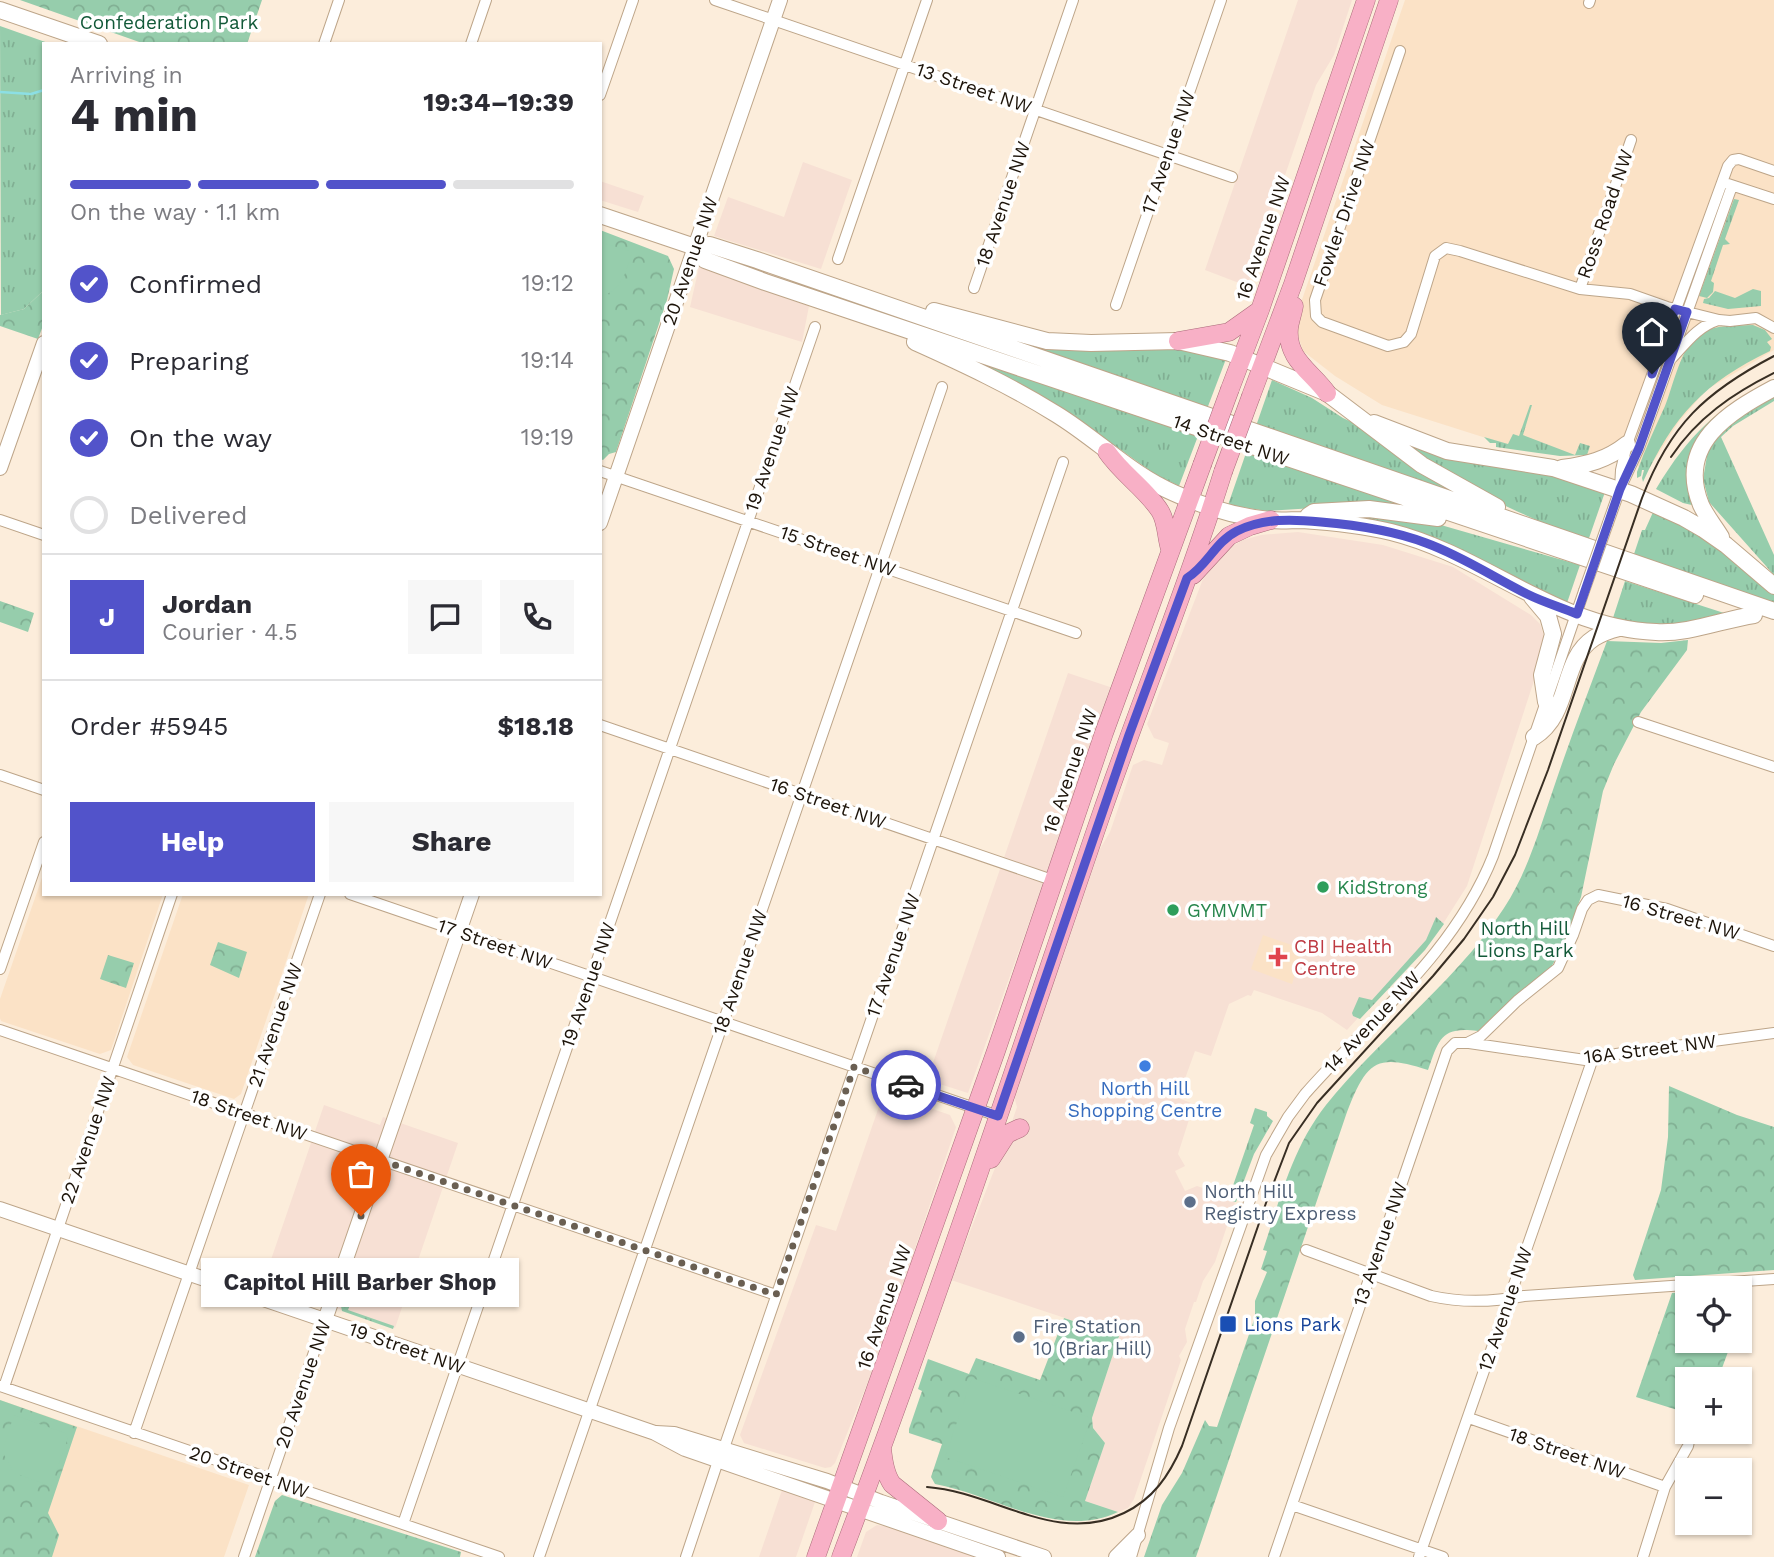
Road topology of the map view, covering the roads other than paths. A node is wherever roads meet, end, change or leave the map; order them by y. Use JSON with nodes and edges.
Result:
{"nodes":[{"id":1,"x":339,"y":0,"type":"edge"},
{"id":2,"x":486,"y":0,"type":"edge"},
{"id":3,"x":633,"y":0,"type":"edge"},
{"id":4,"x":715,"y":0,"type":"edge"},
{"id":5,"x":780,"y":0,"type":"edge"},
{"id":6,"x":927,"y":0,"type":"edge"},
{"id":7,"x":1073,"y":0,"type":"edge"},
{"id":8,"x":1221,"y":0,"type":"edge"},
{"id":9,"x":1366,"y":0,"type":"edge"},
{"id":10,"x":1389,"y":0,"type":"edge"},
{"id":11,"x":0,"y":10,"type":"edge"},
{"id":12,"x":774,"y":20,"type":"junction"},
{"id":13,"x":93,"y":42,"type":"edge"},
{"id":14,"x":325,"y":42,"type":"edge"},
{"id":15,"x":472,"y":42,"type":"edge"},
{"id":16,"x":1400,"y":51,"type":"dead end"},
{"id":17,"x":905,"y":65,"type":"junction"},
{"id":18,"x":602,"y":89,"type":"edge"},
{"id":19,"x":1036,"y":109,"type":"junction"},
{"id":20,"x":1631,"y":140,"type":"dead end"},
{"id":21,"x":1168,"y":154,"type":"junction"},
{"id":22,"x":1774,"y":171,"type":"edge"},
{"id":23,"x":1232,"y":177,"type":"dead end"},
{"id":24,"x":1727,"y":184,"type":"junction"},
{"id":25,"x":1774,"y":199,"type":"edge"},
{"id":26,"x":602,"y":216,"type":"edge"},
{"id":27,"x":695,"y":247,"type":"junction"},
{"id":28,"x":838,"y":259,"type":"dead end"},
{"id":29,"x":1293,"y":284,"type":"junction"},
{"id":30,"x":974,"y":288,"type":"dead end"},
{"id":31,"x":1580,"y":289,"type":"junction"},
{"id":32,"x":853,"y":293,"type":"junction"},
{"id":33,"x":1116,"y":305,"type":"dead end"},
{"id":34,"x":846,"y":310,"type":"junction"},
{"id":35,"x":1260,"y":310,"type":"junction"},
{"id":36,"x":1681,"y":310,"type":"junction"},
{"id":37,"x":1719,"y":320,"type":"junction"},
{"id":38,"x":815,"y":327,"type":"dead end"},
{"id":39,"x":1774,"y":328,"type":"edge"},
{"id":40,"x":1178,"y":341,"type":"junction"},
{"id":41,"x":42,"y":349,"type":"edge"},
{"id":42,"x":1241,"y":357,"type":"junction"},
{"id":43,"x":1668,"y":363,"type":"junction"},
{"id":44,"x":1263,"y":365,"type":"junction"},
{"id":45,"x":942,"y":387,"type":"dead end"},
{"id":46,"x":1774,"y":388,"type":"edge"},
{"id":47,"x":1327,"y":393,"type":"junction"},
{"id":48,"x":1359,"y":416,"type":"junction"},
{"id":49,"x":1627,"y":444,"type":"junction"},
{"id":50,"x":1107,"y":452,"type":"junction"},
{"id":51,"x":1063,"y":462,"type":"dead end"},
{"id":52,"x":1,"y":464,"type":"edge"},
{"id":53,"x":1553,"y":468,"type":"junction"},
{"id":54,"x":602,"y":472,"type":"edge"},
{"id":55,"x":616,"y":476,"type":"junction"},
{"id":56,"x":1620,"y":489,"type":"junction"},
{"id":57,"x":1189,"y":499,"type":"junction"},
{"id":58,"x":1212,"y":508,"type":"junction"},
{"id":59,"x":602,"y":517,"type":"edge"},
{"id":60,"x":1463,"y":518,"type":"junction"},
{"id":61,"x":0,"y":520,"type":"edge"},
{"id":62,"x":748,"y":520,"type":"junction"},
{"id":63,"x":1272,"y":520,"type":"junction"},
{"id":64,"x":1299,"y":520,"type":"junction"},
{"id":65,"x":1515,"y":522,"type":"junction"},
{"id":66,"x":42,"y":534,"type":"edge"},
{"id":67,"x":1726,"y":545,"type":"junction"},
{"id":68,"x":1170,"y":549,"type":"junction"},
{"id":69,"x":880,"y":566,"type":"junction"},
{"id":70,"x":1187,"y":578,"type":"junction"},
{"id":71,"x":1774,"y":586,"type":"edge"},
{"id":72,"x":1530,"y":596,"type":"junction"},
{"id":73,"x":1011,"y":610,"type":"junction"},
{"id":74,"x":1774,"y":611,"type":"edge"},
{"id":75,"x":1577,"y":614,"type":"junction"},
{"id":76,"x":1754,"y":615,"type":"junction"},
{"id":77,"x":1774,"y":622,"type":"edge"},
{"id":78,"x":1619,"y":628,"type":"junction"},
{"id":79,"x":1076,"y":633,"type":"dead end"},
{"id":80,"x":1546,"y":702,"type":"junction"},
{"id":81,"x":1638,"y":722,"type":"dead end"},
{"id":82,"x":602,"y":726,"type":"edge"},
{"id":83,"x":1534,"y":737,"type":"junction"},
{"id":84,"x":670,"y":748,"type":"junction"},
{"id":85,"x":1774,"y":767,"type":"edge"},
{"id":86,"x":0,"y":775,"type":"edge"},
{"id":87,"x":42,"y":789,"type":"edge"},
{"id":88,"x":801,"y":793,"type":"junction"},
{"id":89,"x":933,"y":840,"type":"junction"},
{"id":90,"x":42,"y":848,"type":"edge"},
{"id":91,"x":1055,"y":881,"type":"junction"},
{"id":92,"x":171,"y":896,"type":"edge"},
{"id":93,"x":319,"y":896,"type":"edge"},
{"id":94,"x":356,"y":896,"type":"edge"},
{"id":95,"x":471,"y":896,"type":"edge"},
{"id":96,"x":459,"y":932,"type":"junction"},
{"id":97,"x":1774,"y":946,"type":"edge"},
{"id":98,"x":0,"y":969,"type":"edge"},
{"id":99,"x":591,"y":977,"type":"junction"},
{"id":100,"x":723,"y":1021,"type":"junction"},
{"id":101,"x":0,"y":1030,"type":"edge"},
{"id":102,"x":1774,"y":1032,"type":"edge"},
{"id":103,"x":1469,"y":1043,"type":"junction"},
{"id":104,"x":1447,"y":1051,"type":"joint"},
{"id":105,"x":1592,"y":1061,"type":"junction"},
{"id":106,"x":854,"y":1067,"type":"junction"},
{"id":107,"x":113,"y":1068,"type":"junction"},
{"id":108,"x":976,"y":1109,"type":"junction"},
{"id":109,"x":244,"y":1113,"type":"junction"},
{"id":110,"x":998,"y":1116,"type":"junction"},
{"id":111,"x":1020,"y":1128,"type":"dead end"},
{"id":112,"x":380,"y":1160,"type":"junction"},
{"id":113,"x":975,"y":1182,"type":"junction"},
{"id":114,"x":513,"y":1205,"type":"junction"},
{"id":115,"x":0,"y":1209,"type":"edge"},
{"id":116,"x":58,"y":1228,"type":"junction"},
{"id":117,"x":645,"y":1250,"type":"junction"},
{"id":118,"x":1306,"y":1250,"type":"dead end"},
{"id":119,"x":190,"y":1273,"type":"junction"},
{"id":120,"x":1370,"y":1274,"type":"junction"},
{"id":121,"x":1774,"y":1279,"type":"edge"},
{"id":122,"x":776,"y":1295,"type":"junction"},
{"id":123,"x":1508,"y":1299,"type":"junction"},
{"id":124,"x":325,"y":1320,"type":"junction"},
{"id":125,"x":458,"y":1366,"type":"junction"},
{"id":126,"x":2,"y":1386,"type":"edge"},
{"id":127,"x":589,"y":1410,"type":"junction"},
{"id":128,"x":1469,"y":1419,"type":"junction"},
{"id":129,"x":134,"y":1433,"type":"junction"},
{"id":130,"x":882,"y":1444,"type":"junction"},
{"id":131,"x":1688,"y":1444,"type":"edge"},
{"id":132,"x":721,"y":1455,"type":"junction"},
{"id":133,"x":271,"y":1480,"type":"junction"},
{"id":134,"x":1665,"y":1487,"type":"junction"},
{"id":135,"x":840,"y":1494,"type":"junction"},
{"id":136,"x":861,"y":1503,"type":"junction"},
{"id":137,"x":1292,"y":1505,"type":"junction"},
{"id":138,"x":939,"y":1521,"type":"junction"},
{"id":139,"x":403,"y":1524,"type":"junction"},
{"id":140,"x":1138,"y":1535,"type":"junction"},
{"id":141,"x":1421,"y":1553,"type":"edge"},
{"id":142,"x":244,"y":1557,"type":"edge"},
{"id":143,"x":499,"y":1557,"type":"edge"},
{"id":144,"x":539,"y":1557,"type":"edge"},
{"id":145,"x":686,"y":1557,"type":"edge"},
{"id":146,"x":816,"y":1557,"type":"edge"},
{"id":147,"x":841,"y":1557,"type":"edge"},
{"id":148,"x":998,"y":1557,"type":"edge"},
{"id":149,"x":1044,"y":1557,"type":"edge"},
{"id":150,"x":1116,"y":1557,"type":"edge"},
{"id":151,"x":1130,"y":1557,"type":"edge"},
{"id":152,"x":1274,"y":1557,"type":"edge"},
{"id":153,"x":1443,"y":1557,"type":"edge"},
{"id":154,"x":1643,"y":1557,"type":"edge"}],
"edges":[{"from":1,"to":14,"type":"street"},
{"from":2,"to":15,"type":"street"},
{"from":3,"to":18,"type":"street"},
{"from":4,"to":12,"type":"street","name":"13 Street NW"},
{"from":5,"to":12,"type":"street","name":"20 Avenue NW"},
{"from":6,"to":17,"type":"street"},
{"from":7,"to":19,"type":"street","name":"18 Avenue NW"},
{"from":8,"to":21,"type":"street","name":"17 Avenue NW"},
{"from":9,"to":35,"type":"highway","name":"16 Avenue NW"},
{"from":10,"to":29,"type":"highway"},
{"from":11,"to":13,"type":"main road"},
{"from":12,"to":17,"type":"street","name":"13 Street NW"},
{"from":12,"to":27,"type":"street","name":"20 Avenue NW"},
{"from":16,"to":31,"type":"street","name":"Fowler Drive NW"},
{"from":17,"to":19,"type":"street","name":"13 Street NW"},
{"from":17,"to":28,"type":"street"},
{"from":19,"to":21,"type":"street","name":"13 Street NW"},
{"from":19,"to":30,"type":"street","name":"18 Avenue NW"},
{"from":20,"to":31,"type":"street","name":"Ross Road NW"},
{"from":21,"to":23,"type":"street","name":"13 Street NW"},
{"from":21,"to":33,"type":"street","name":"17 Avenue NW"},
{"from":22,"to":24,"type":"street"},
{"from":24,"to":25,"type":"street"},
{"from":24,"to":36,"type":"street"},
{"from":26,"to":27,"type":"main road","name":"14 Street NW"},
{"from":27,"to":32,"type":"main road","name":"14 Street NW"},
{"from":27,"to":34,"type":"main road","name":"14 Street NW"},
{"from":27,"to":55,"type":"street","name":"20 Avenue NW"},
{"from":29,"to":44,"type":"highway"},
{"from":29,"to":47,"type":"highway"},
{"from":31,"to":36,"type":"street","name":"Fowler Drive NW"},
{"from":32,"to":40,"type":"main road"},
{"from":32,"to":65,"type":"main road","name":"14 Street NW"},
{"from":34,"to":50,"type":"main road"},
{"from":34,"to":60,"type":"main road","name":"14 Street NW"},
{"from":35,"to":40,"type":"highway"},
{"from":35,"to":42,"type":"highway","name":"16 Avenue NW"},
{"from":36,"to":37,"type":"street","name":"Fowler Drive NW"},
{"from":36,"to":43,"type":"street","name":"14 Avenue NW"},
{"from":36,"to":49,"type":"street","name":"14 Avenue NW"},
{"from":37,"to":39,"type":"street"},
{"from":37,"to":43,"type":"street"},
{"from":38,"to":62,"type":"street","name":"19 Avenue NW"},
{"from":40,"to":42,"type":"main road"},
{"from":41,"to":52,"type":"street"},
{"from":42,"to":44,"type":"main road"},
{"from":42,"to":57,"type":"highway","name":"16 Avenue NW","bridge":true},
{"from":43,"to":56,"type":"street","name":"14 Avenue NW"},
{"from":44,"to":47,"type":"main road"},
{"from":44,"to":58,"type":"highway","bridge":true},
{"from":45,"to":69,"type":"street","name":"18 Avenue NW"},
{"from":46,"to":67,"type":"main road"},
{"from":47,"to":48,"type":"main road"},
{"from":48,"to":53,"type":"main road"},
{"from":48,"to":65,"type":"main road"},
{"from":49,"to":53,"type":"main road"},
{"from":49,"to":56,"type":"street","name":"14 Avenue NW"},
{"from":50,"to":57,"type":"main road"},
{"from":50,"to":68,"type":"highway"},
{"from":51,"to":73,"type":"street","name":"17 Avenue NW"},
{"from":53,"to":56,"type":"main road"},
{"from":54,"to":55,"type":"street","name":"15 Street NW"},
{"from":55,"to":59,"type":"street","name":"20 Avenue NW"},
{"from":55,"to":62,"type":"street","name":"15 Street NW"},
{"from":56,"to":67,"type":"main road"},
{"from":56,"to":75,"type":"street","name":"14 Avenue NW","bridge":true},
{"from":57,"to":58,"type":"main road"},
{"from":57,"to":68,"type":"highway","name":"16 Avenue NW"},
{"from":58,"to":63,"type":"main road"},
{"from":58,"to":70,"type":"highway"},
{"from":60,"to":64,"type":"main road"},
{"from":60,"to":76,"type":"main road","name":"14 Street NW"},
{"from":61,"to":66,"type":"street"},
{"from":62,"to":69,"type":"street","name":"15 Street NW"},
{"from":62,"to":84,"type":"street","name":"19 Avenue NW"},
{"from":63,"to":64,"type":"main road"},
{"from":63,"to":70,"type":"highway"},
{"from":64,"to":72,"type":"main road"},
{"from":65,"to":74,"type":"main road","name":"14 Street NW"},
{"from":67,"to":71,"type":"main road"},
{"from":68,"to":91,"type":"highway","name":"16 Avenue NW"},
{"from":69,"to":73,"type":"street","name":"15 Street NW"},
{"from":69,"to":88,"type":"street","name":"18 Avenue NW"},
{"from":70,"to":110,"type":"highway"},
{"from":72,"to":75,"type":"main road"},
{"from":72,"to":80,"type":"main road"},
{"from":73,"to":79,"type":"street","name":"15 Street NW"},
{"from":73,"to":89,"type":"street","name":"17 Avenue NW"},
{"from":75,"to":78,"type":"main road"},
{"from":75,"to":80,"type":"street","name":"14 Avenue NW"},
{"from":76,"to":77,"type":"main road","name":"14 Street NW"},
{"from":76,"to":78,"type":"main road"},
{"from":78,"to":83,"type":"main road"},
{"from":80,"to":83,"type":"street","name":"14 Avenue NW"},
{"from":81,"to":85,"type":"street"},
{"from":82,"to":84,"type":"street","name":"16 Street NW"},
{"from":83,"to":140,"type":"street","name":"14 Avenue NW"},
{"from":84,"to":88,"type":"street","name":"16 Street NW"},
{"from":84,"to":99,"type":"street","name":"19 Avenue NW"},
{"from":86,"to":87,"type":"street"},
{"from":88,"to":89,"type":"street","name":"16 Street NW"},
{"from":88,"to":100,"type":"street","name":"18 Avenue NW"},
{"from":89,"to":91,"type":"street","name":"16 Street NW"},
{"from":89,"to":106,"type":"street","name":"17 Avenue NW"},
{"from":90,"to":98,"type":"street"},
{"from":91,"to":108,"type":"highway","name":"16 Avenue NW"},
{"from":92,"to":107,"type":"street","name":"22 Avenue NW"},
{"from":93,"to":109,"type":"street","name":"21 Avenue NW"},
{"from":94,"to":96,"type":"street","name":"17 Street NW"},
{"from":95,"to":96,"type":"street","name":"20 Avenue NW"},
{"from":96,"to":99,"type":"street","name":"17 Street NW"},
{"from":96,"to":112,"type":"street","name":"20 Avenue NW"},
{"from":97,"to":103,"type":"street","name":"16 Street NW"},
{"from":99,"to":100,"type":"street","name":"17 Street NW"},
{"from":99,"to":114,"type":"street","name":"19 Avenue NW"},
{"from":100,"to":106,"type":"street","name":"17 Street NW"},
{"from":100,"to":117,"type":"street","name":"18 Avenue NW"},
{"from":101,"to":107,"type":"street","name":"18 Street NW"},
{"from":102,"to":105,"type":"street","name":"16A Street NW"},
{"from":103,"to":104,"type":"street","name":"16A Street NW"},
{"from":103,"to":105,"type":"street","name":"16A Street NW"},
{"from":104,"to":120,"type":"street","name":"13 Avenue NW"},
{"from":105,"to":123,"type":"street","name":"12 Avenue NW"},
{"from":106,"to":108,"type":"street","name":"17 Street NW"},
{"from":106,"to":122,"type":"street","name":"17 Avenue NW"},
{"from":107,"to":109,"type":"street","name":"18 Street NW"},
{"from":107,"to":116,"type":"street","name":"22 Avenue NW"},
{"from":108,"to":110,"type":"street","name":"17 Street NW"},
{"from":108,"to":135,"type":"highway","name":"16 Avenue NW"},
{"from":109,"to":112,"type":"street","name":"18 Street NW"},
{"from":109,"to":119,"type":"street","name":"21 Avenue NW"},
{"from":110,"to":113,"type":"highway"},
{"from":111,"to":113,"type":"highway"},
{"from":112,"to":114,"type":"street","name":"18 Street NW"},
{"from":112,"to":124,"type":"street","name":"20 Avenue NW"},
{"from":113,"to":130,"type":"highway"},
{"from":114,"to":117,"type":"street","name":"18 Street NW"},
{"from":114,"to":125,"type":"street","name":"19 Avenue NW"},
{"from":115,"to":116,"type":"street","name":"19 Street NW"},
{"from":116,"to":119,"type":"street","name":"19 Street NW"},
{"from":116,"to":126,"type":"street","name":"22 Avenue NW"},
{"from":117,"to":122,"type":"street","name":"18 Street NW"},
{"from":117,"to":127,"type":"street","name":"18 Avenue NW"},
{"from":118,"to":120,"type":"street"},
{"from":119,"to":124,"type":"street","name":"19 Street NW"},
{"from":119,"to":129,"type":"street","name":"21 Avenue NW"},
{"from":120,"to":123,"type":"street"},
{"from":120,"to":137,"type":"street","name":"13 Avenue NW"},
{"from":121,"to":123,"type":"street"},
{"from":122,"to":132,"type":"street","name":"17 Avenue NW"},
{"from":123,"to":128,"type":"street","name":"12 Avenue NW"},
{"from":124,"to":125,"type":"street","name":"19 Street NW"},
{"from":124,"to":133,"type":"street","name":"20 Avenue NW"},
{"from":125,"to":127,"type":"street","name":"19 Street NW"},
{"from":125,"to":139,"type":"street","name":"19 Avenue NW"},
{"from":126,"to":129,"type":"street","name":"20 Street NW"},
{"from":127,"to":132,"type":"street","name":"19 Street NW"},
{"from":127,"to":144,"type":"street","name":"18 Avenue NW"},
{"from":128,"to":134,"type":"street","name":"18 Street NW"},
{"from":128,"to":141,"type":"street","name":"12 Avenue NW"},
{"from":129,"to":133,"type":"street","name":"20 Street NW"},
{"from":130,"to":136,"type":"highway"},
{"from":130,"to":138,"type":"highway"},
{"from":131,"to":134,"type":"street"},
{"from":132,"to":135,"type":"street","name":"19 Street NW"},
{"from":132,"to":145,"type":"street","name":"17 Avenue NW"},
{"from":133,"to":139,"type":"street","name":"20 Street NW"},
{"from":133,"to":142,"type":"street","name":"20 Avenue NW"},
{"from":134,"to":154,"type":"street"},
{"from":135,"to":136,"type":"street","name":"19 Street NW"},
{"from":135,"to":146,"type":"highway","name":"16 Avenue NW"},
{"from":136,"to":138,"type":"street","name":"19 Street NW"},
{"from":136,"to":147,"type":"highway"},
{"from":136,"to":148,"type":"street","name":"19 Street NW"},
{"from":137,"to":141,"type":"street"},
{"from":137,"to":152,"type":"street","name":"13 Avenue NW"},
{"from":138,"to":149,"type":"street","name":"19 Street NW"},
{"from":139,"to":143,"type":"street","name":"20 Street NW"},
{"from":140,"to":150,"type":"street"},
{"from":140,"to":151,"type":"street","name":"14 Avenue NW"},
{"from":141,"to":153,"type":"street"}]}
